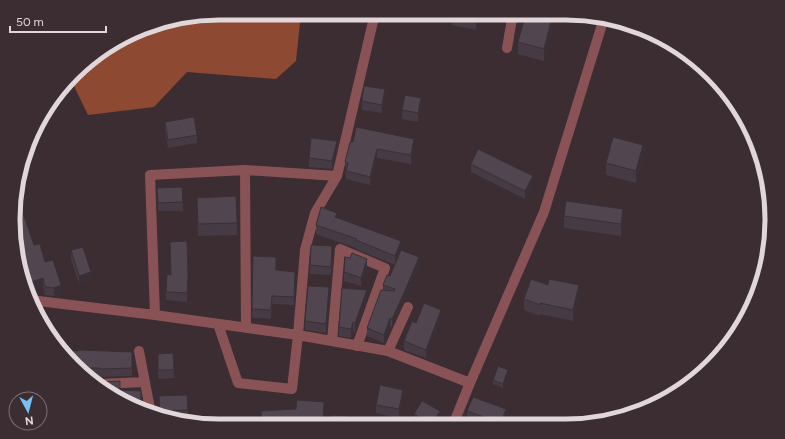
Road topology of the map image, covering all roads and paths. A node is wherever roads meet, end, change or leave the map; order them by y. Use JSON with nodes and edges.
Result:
{"nodes":[{"id":1,"x":374,"y":20,"type":"edge"},
{"id":2,"x":512,"y":20,"type":"edge"},
{"id":3,"x":602,"y":24,"type":"edge"},
{"id":4,"x":507,"y":48,"type":"dead end"},
{"id":5,"x":245,"y":170,"type":"junction"},
{"id":6,"x":337,"y":176,"type":"junction"},
{"id":7,"x":37,"y":301,"type":"edge"},
{"id":8,"x":408,"y":306,"type":"dead end"},
{"id":9,"x":155,"y":315,"type":"junction"},
{"id":10,"x":218,"y":324,"type":"junction"},
{"id":11,"x":246,"y":328,"type":"junction"},
{"id":12,"x":298,"y":335,"type":"junction"},
{"id":13,"x":332,"y":342,"type":"junction"},
{"id":14,"x":357,"y":346,"type":"junction"},
{"id":15,"x":139,"y":351,"type":"dead end"},
{"id":16,"x":388,"y":351,"type":"junction"},
{"id":17,"x":145,"y":382,"type":"junction"},
{"id":18,"x":470,"y":383,"type":"junction"},
{"id":19,"x":107,"y":384,"type":"edge"},
{"id":20,"x":150,"y":406,"type":"edge"},
{"id":21,"x":455,"y":419,"type":"edge"}],
"edges":[{"from":1,"to":6,"type":"street"},
{"from":2,"to":4,"type":"street"},
{"from":3,"to":18,"type":"street"},
{"from":5,"to":6,"type":"street"},
{"from":5,"to":9,"type":"street"},
{"from":5,"to":11,"type":"street"},
{"from":6,"to":12,"type":"street"},
{"from":7,"to":9,"type":"street"},
{"from":8,"to":16,"type":"street"},
{"from":9,"to":10,"type":"street"},
{"from":10,"to":11,"type":"street"},
{"from":10,"to":12,"type":"street"},
{"from":11,"to":12,"type":"street"},
{"from":12,"to":13,"type":"street"},
{"from":13,"to":14,"type":"street"},
{"from":13,"to":14,"type":"street"},
{"from":14,"to":16,"type":"street"},
{"from":15,"to":17,"type":"street"},
{"from":16,"to":18,"type":"street"},
{"from":17,"to":19,"type":"street"},
{"from":17,"to":20,"type":"street"},
{"from":18,"to":21,"type":"street"}]}
